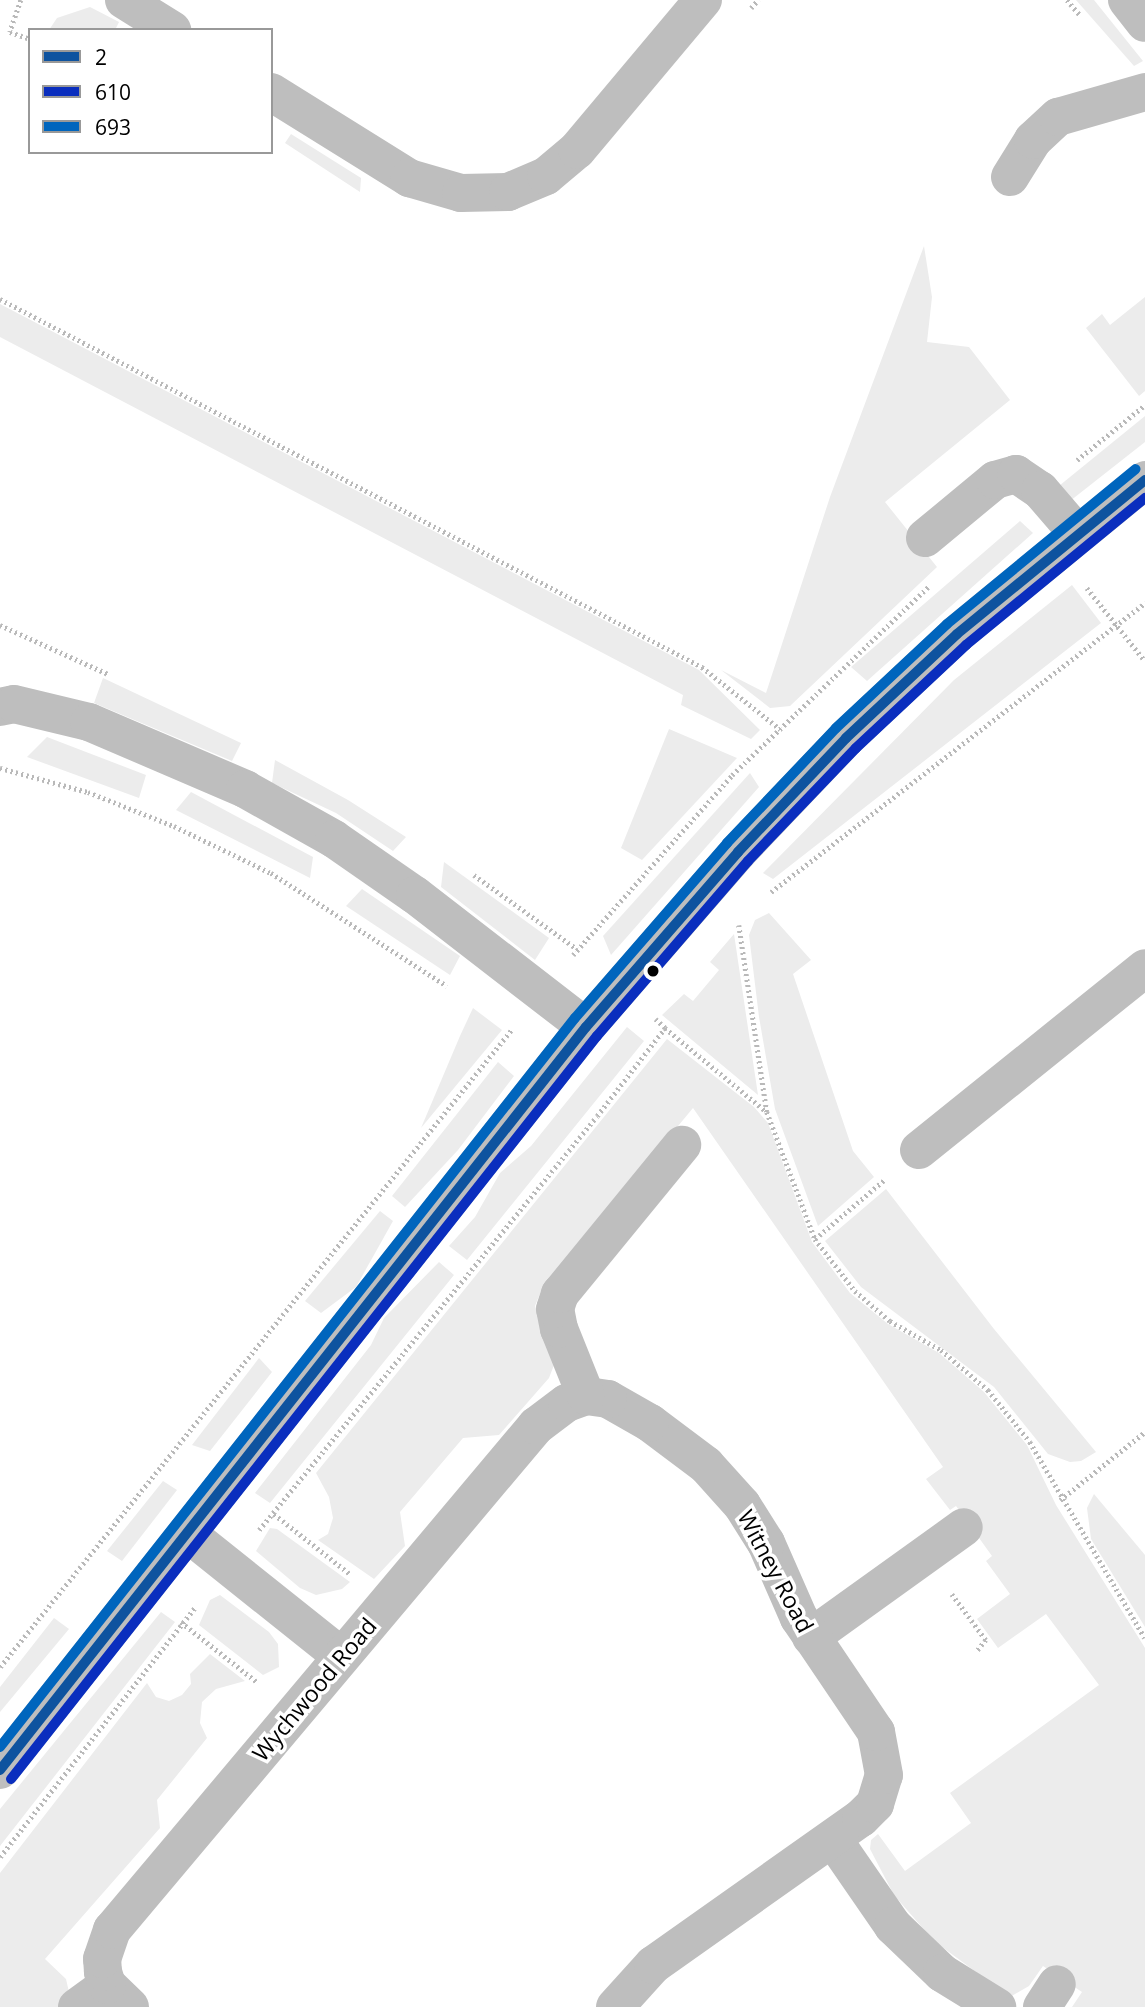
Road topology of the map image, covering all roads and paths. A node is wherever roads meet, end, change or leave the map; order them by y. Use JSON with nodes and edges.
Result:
{"nodes":[{"id":1,"x":21,"y":0,"type":"edge"},
{"id":2,"x":124,"y":0,"type":"edge"},
{"id":3,"x":703,"y":0,"type":"edge"},
{"id":4,"x":1127,"y":0,"type":"edge"},
{"id":5,"x":1145,"y":23,"type":"edge"},
{"id":6,"x":169,"y":28,"type":"edge"},
{"id":7,"x":28,"y":38,"type":"edge"},
{"id":8,"x":1145,"y":92,"type":"edge"},
{"id":9,"x":273,"y":93,"type":"edge"},
{"id":10,"x":1010,"y":177,"type":"dead end"},
{"id":11,"x":0,"y":299,"type":"edge"},
{"id":12,"x":1140,"y":494,"type":"edge"},
{"id":13,"x":1077,"y":533,"type":"junction"},
{"id":14,"x":925,"y":538,"type":"dead end"},
{"id":15,"x":1145,"y":603,"type":"edge"},
{"id":16,"x":0,"y":707,"type":"edge"},
{"id":17,"x":780,"y":729,"type":"dead end"},
{"id":18,"x":0,"y":768,"type":"edge"},
{"id":19,"x":760,"y":900,"type":"dead end"},
{"id":20,"x":730,"y":927,"type":"dead end"},
{"id":21,"x":1145,"y":968,"type":"edge"},
{"id":22,"x":456,"y":992,"type":"dead end"},
{"id":23,"x":660,"y":1007,"type":"dead end"},
{"id":24,"x":501,"y":1022,"type":"dead end"},
{"id":25,"x":586,"y":1027,"type":"junction"},
{"id":26,"x":665,"y":1028,"type":"junction"},
{"id":27,"x":512,"y":1029,"type":"dead end"},
{"id":28,"x":767,"y":1112,"type":"junction"},
{"id":29,"x":682,"y":1145,"type":"dead end"},
{"id":30,"x":919,"y":1150,"type":"joint"},
{"id":31,"x":816,"y":1240,"type":"junction"},
{"id":32,"x":586,"y":1396,"type":"junction"},
{"id":33,"x":1145,"y":1432,"type":"edge"},
{"id":34,"x":1060,"y":1500,"type":"junction"},
{"id":35,"x":274,"y":1514,"type":"junction"},
{"id":36,"x":964,"y":1527,"type":"dead end"},
{"id":37,"x":187,"y":1533,"type":"junction"},
{"id":38,"x":93,"y":1551,"type":"dead end"},
{"id":39,"x":924,"y":1556,"type":"junction"},
{"id":40,"x":227,"y":1564,"type":"junction"},
{"id":41,"x":144,"y":1588,"type":"junction"},
{"id":42,"x":387,"y":1603,"type":"junction"},
{"id":43,"x":183,"y":1623,"type":"junction"},
{"id":44,"x":811,"y":1637,"type":"junction"},
{"id":45,"x":1145,"y":1638,"type":"edge"},
{"id":46,"x":977,"y":1651,"type":"dead end"},
{"id":47,"x":341,"y":1656,"type":"junction"},
{"id":48,"x":295,"y":1712,"type":"junction"},
{"id":49,"x":0,"y":1770,"type":"edge"},
{"id":50,"x":833,"y":1839,"type":"junction"},
{"id":51,"x":0,"y":1857,"type":"edge"},
{"id":52,"x":118,"y":1996,"type":"edge"},
{"id":53,"x":77,"y":2007,"type":"edge"},
{"id":54,"x":615,"y":2007,"type":"edge"},
{"id":55,"x":997,"y":2007,"type":"edge"}],
"edges":[{"from":1,"to":7,"type":"path"},
{"from":2,"to":6,"type":"street"},
{"from":3,"to":9,"type":"street"},
{"from":4,"to":5,"type":"street"},
{"from":8,"to":10,"type":"street"},
{"from":11,"to":17,"type":"path"},
{"from":12,"to":13,"type":"street"},
{"from":13,"to":14,"type":"street"},
{"from":13,"to":25,"type":"street"},
{"from":15,"to":19,"type":"path"},
{"from":16,"to":25,"type":"street"},
{"from":18,"to":22,"type":"path"},
{"from":20,"to":28,"type":"path"},
{"from":21,"to":30,"type":"street"},
{"from":23,"to":26,"type":"path"},
{"from":24,"to":27,"type":"path"},
{"from":25,"to":37,"type":"street"},
{"from":26,"to":28,"type":"path"},
{"from":26,"to":35,"type":"path"},
{"from":28,"to":31,"type":"path"},
{"from":29,"to":32,"type":"street"},
{"from":30,"to":31,"type":"path"},
{"from":31,"to":34,"type":"path"},
{"from":32,"to":42,"type":"street","name":"Wychwood Road"},
{"from":32,"to":44,"type":"street","name":"Witney Road"},
{"from":33,"to":34,"type":"path"},
{"from":34,"to":45,"type":"path"},
{"from":35,"to":40,"type":"path"},
{"from":35,"to":42,"type":"path"},
{"from":36,"to":39,"type":"street"},
{"from":37,"to":40,"type":"street"},
{"from":37,"to":41,"type":"street"},
{"from":38,"to":41,"type":"path"},
{"from":39,"to":44,"type":"street"},
{"from":39,"to":46,"type":"path"},
{"from":40,"to":43,"type":"path"},
{"from":40,"to":47,"type":"street"},
{"from":41,"to":43,"type":"path"},
{"from":41,"to":49,"type":"street"},
{"from":42,"to":47,"type":"street","name":"Wychwood Road"},
{"from":43,"to":48,"type":"path"},
{"from":43,"to":51,"type":"path"},
{"from":44,"to":50,"type":"street","name":"Witney Road"},
{"from":47,"to":48,"type":"street","name":"Wychwood Road"},
{"from":48,"to":52,"type":"street","name":"Wychwood Road"},
{"from":50,"to":54,"type":"street","name":"Witney Road"},
{"from":50,"to":55,"type":"street"},
{"from":52,"to":53,"type":"street"}]}
